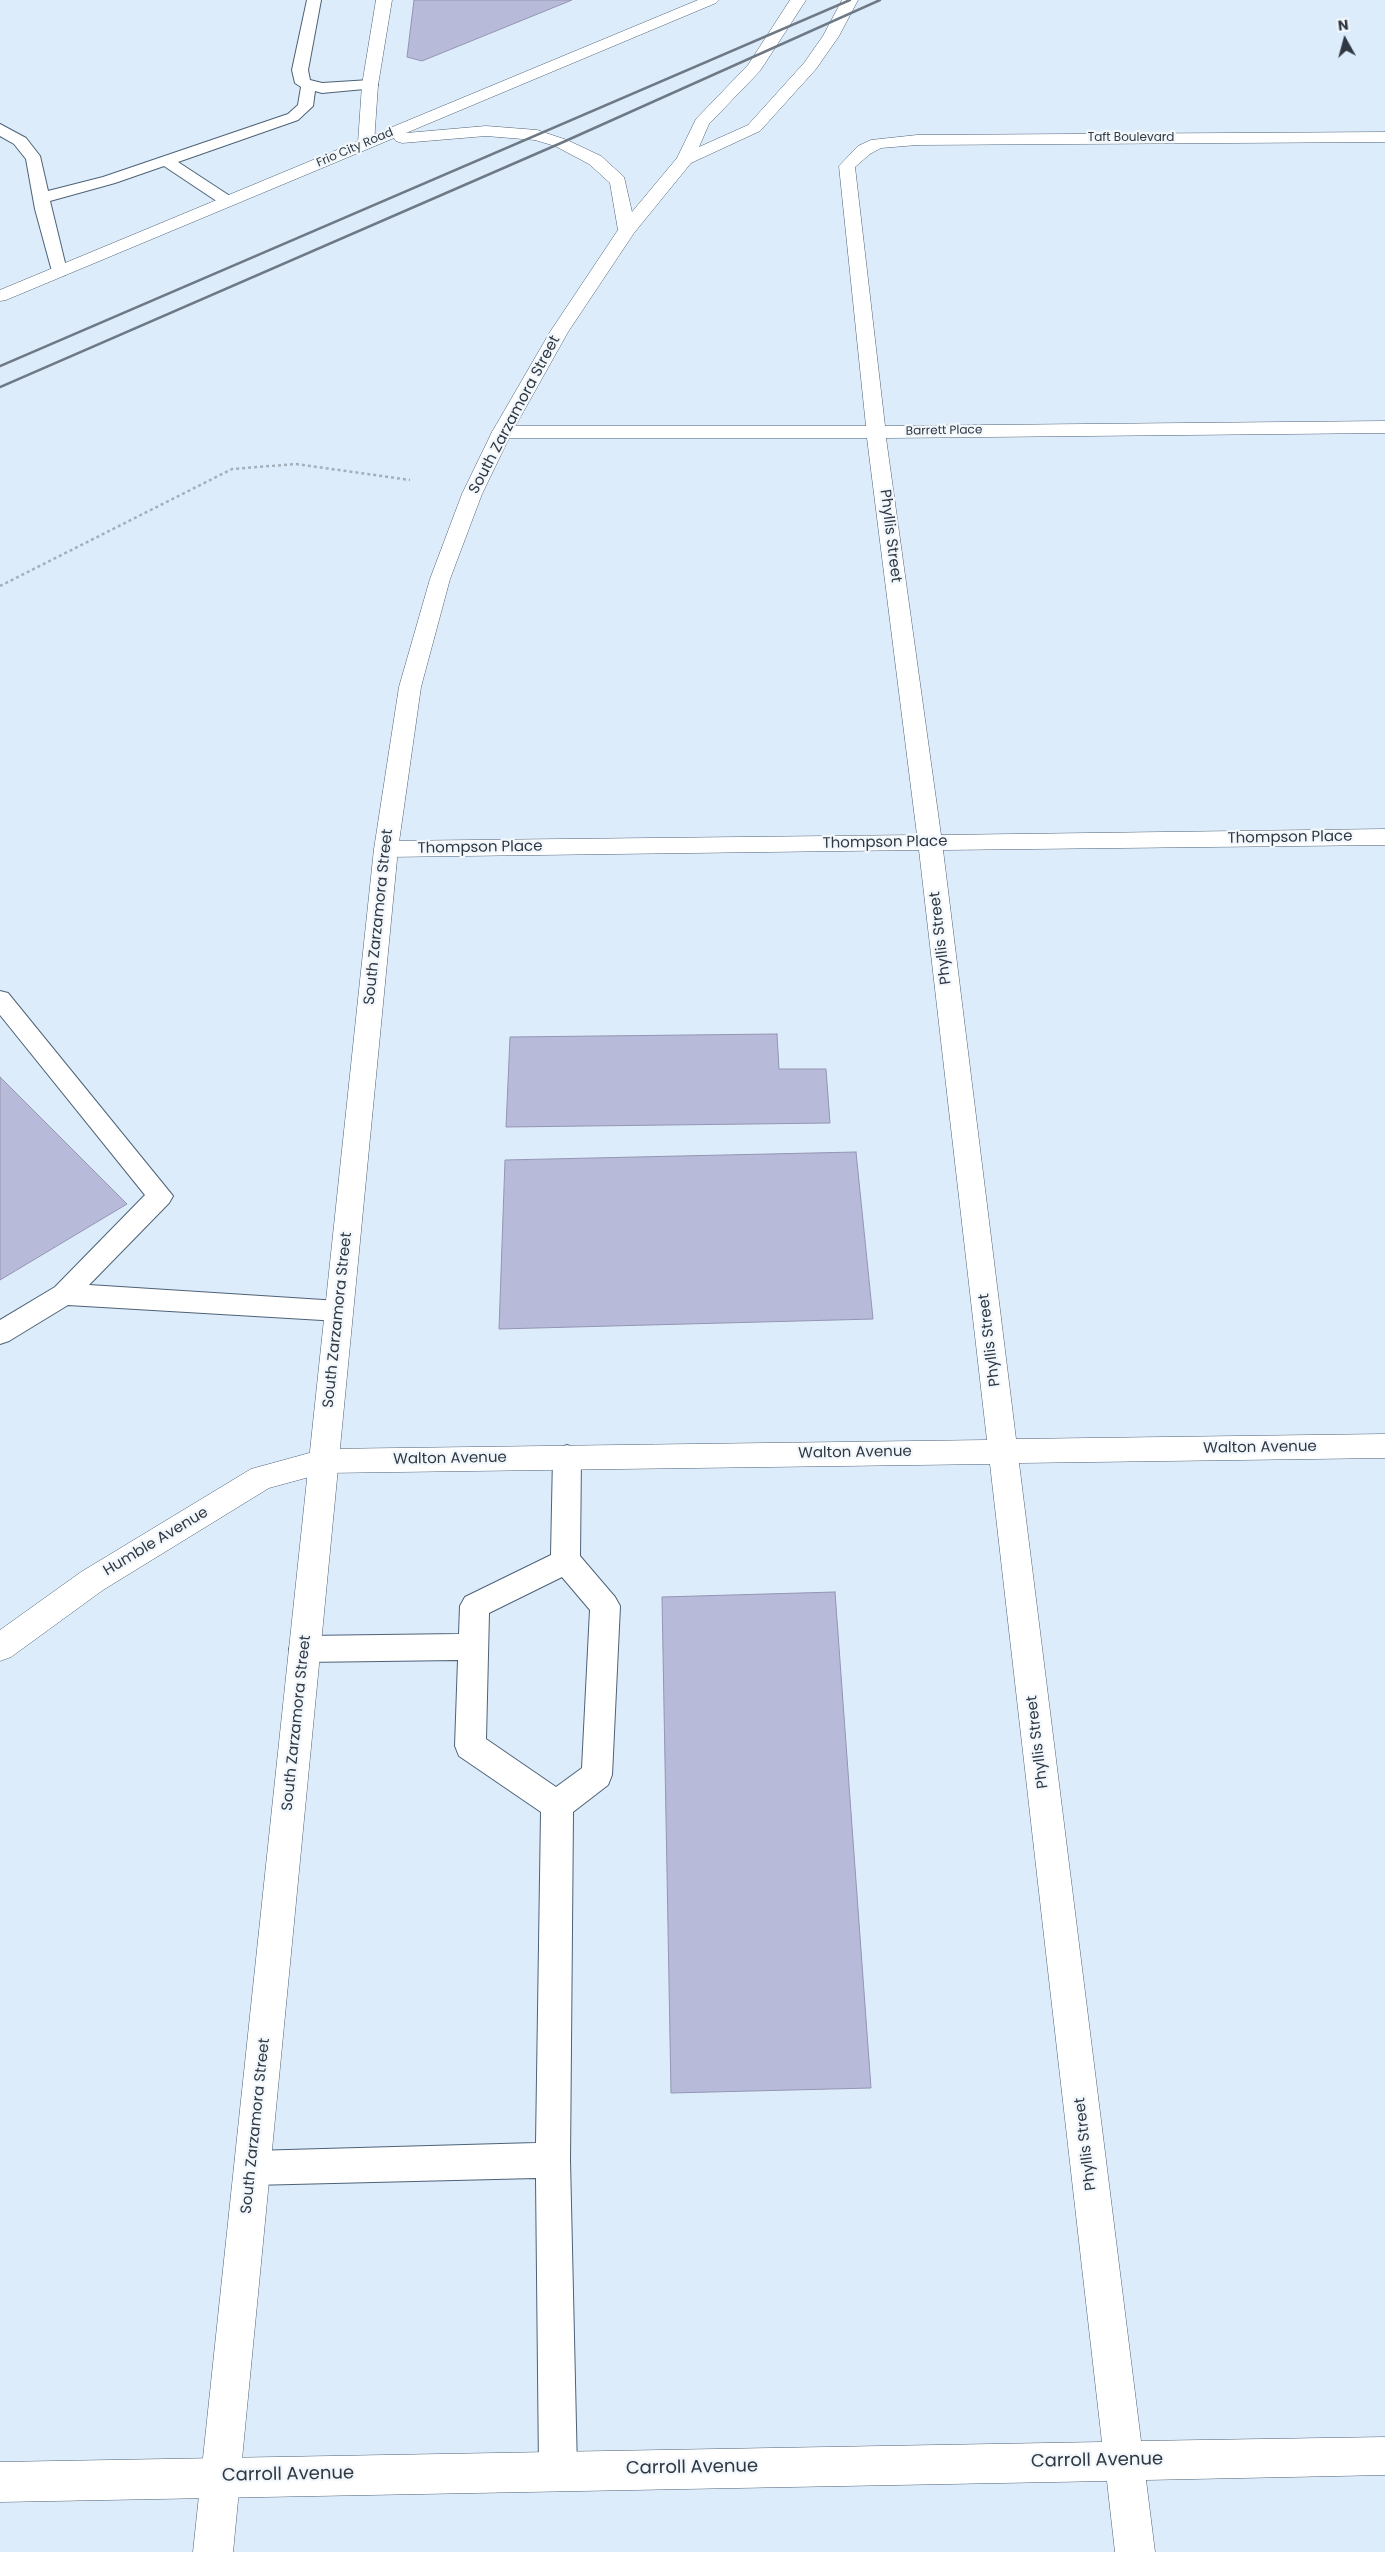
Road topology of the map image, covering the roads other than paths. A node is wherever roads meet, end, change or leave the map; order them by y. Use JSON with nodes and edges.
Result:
{"nodes":[{"id":1,"x":314,"y":0,"type":"edge"},
{"id":2,"x":384,"y":0,"type":"edge"},
{"id":3,"x":711,"y":0,"type":"edge"},
{"id":4,"x":798,"y":0,"type":"edge"},
{"id":5,"x":850,"y":0,"type":"edge"},
{"id":6,"x":309,"y":85,"type":"junction"},
{"id":7,"x":370,"y":86,"type":"junction"},
{"id":8,"x":0,"y":129,"type":"edge"},
{"id":9,"x":1385,"y":136,"type":"edge"},
{"id":10,"x":366,"y":143,"type":"junction"},
{"id":11,"x":877,"y":144,"type":"joint"},
{"id":12,"x":685,"y":159,"type":"junction"},
{"id":13,"x":167,"y":161,"type":"junction"},
{"id":14,"x":42,"y":198,"type":"junction"},
{"id":15,"x":228,"y":201,"type":"junction"},
{"id":16,"x":627,"y":230,"type":"junction"},
{"id":17,"x":59,"y":272,"type":"junction"},
{"id":18,"x":0,"y":296,"type":"edge"},
{"id":19,"x":1385,"y":427,"type":"edge"},
{"id":20,"x":502,"y":432,"type":"junction"},
{"id":21,"x":876,"y":432,"type":"junction"},
{"id":22,"x":1385,"y":837,"type":"edge"},
{"id":23,"x":930,"y":842,"type":"junction"},
{"id":24,"x":386,"y":849,"type":"junction"},
{"id":25,"x":0,"y":999,"type":"edge"},
{"id":26,"x":64,"y":1294,"type":"junction"},
{"id":27,"x":339,"y":1311,"type":"junction"},
{"id":28,"x":0,"y":1333,"type":"edge"},
{"id":29,"x":1385,"y":1446,"type":"edge"},
{"id":30,"x":1004,"y":1452,"type":"junction"},
{"id":31,"x":567,"y":1457,"type":"junction"},
{"id":32,"x":324,"y":1460,"type":"junction"},
{"id":33,"x":564,"y":1563,"type":"junction"},
{"id":34,"x":0,"y":1646,"type":"edge"},
{"id":35,"x":474,"y":1647,"type":"junction"},
{"id":36,"x":304,"y":1649,"type":"junction"},
{"id":37,"x":556,"y":1805,"type":"junction"},
{"id":38,"x":553,"y":2160,"type":"junction"},
{"id":39,"x":252,"y":2168,"type":"junction"},
{"id":40,"x":1385,"y":2456,"type":"edge"},
{"id":41,"x":1124,"y":2461,"type":"junction"},
{"id":42,"x":558,"y":2470,"type":"junction"},
{"id":43,"x":221,"y":2476,"type":"junction"},
{"id":44,"x":0,"y":2482,"type":"edge"},
{"id":45,"x":213,"y":2552,"type":"edge"},
{"id":46,"x":1135,"y":2552,"type":"edge"}],
"edges":[{"from":1,"to":6,"type":"lane"},
{"from":2,"to":7,"type":"street"},
{"from":3,"to":10,"type":"street","name":"Frio City Road"},
{"from":4,"to":12,"type":"street","name":"South Zarzamora Street"},
{"from":5,"to":12,"type":"street","name":"South Zarzamora Street"},
{"from":6,"to":7,"type":"lane"},
{"from":6,"to":13,"type":"lane"},
{"from":7,"to":10,"type":"street"},
{"from":8,"to":14,"type":"lane"},
{"from":9,"to":11,"type":"street","name":"Taft Boulevard"},
{"from":10,"to":15,"type":"street","name":"Frio City Road"},
{"from":10,"to":16,"type":"street"},
{"from":11,"to":21,"type":"street","name":"Phyllis Street"},
{"from":12,"to":16,"type":"street","name":"South Zarzamora Street"},
{"from":13,"to":14,"type":"lane"},
{"from":13,"to":15,"type":"lane"},
{"from":14,"to":17,"type":"lane"},
{"from":15,"to":17,"type":"street","name":"Frio City Road"},
{"from":16,"to":20,"type":"street","name":"South Zarzamora Street"},
{"from":17,"to":18,"type":"street","name":"Frio City Road"},
{"from":19,"to":21,"type":"street","name":"Barrett Place"},
{"from":20,"to":21,"type":"street","name":"Barrett Place"},
{"from":20,"to":24,"type":"street","name":"South Zarzamora Street"},
{"from":21,"to":23,"type":"street","name":"Phyllis Street"},
{"from":22,"to":23,"type":"street","name":"Thompson Place"},
{"from":23,"to":24,"type":"street","name":"Thompson Place"},
{"from":23,"to":30,"type":"street","name":"Phyllis Street"},
{"from":24,"to":27,"type":"street","name":"South Zarzamora Street"},
{"from":25,"to":26,"type":"lane"},
{"from":26,"to":27,"type":"lane"},
{"from":26,"to":28,"type":"lane"},
{"from":27,"to":32,"type":"street","name":"South Zarzamora Street"},
{"from":29,"to":30,"type":"street","name":"Walton Avenue"},
{"from":30,"to":31,"type":"street","name":"Walton Avenue"},
{"from":30,"to":41,"type":"street","name":"Phyllis Street"},
{"from":31,"to":32,"type":"street","name":"Walton Avenue"},
{"from":31,"to":33,"type":"lane"},
{"from":32,"to":34,"type":"street","name":"Humble Avenue"},
{"from":32,"to":36,"type":"street","name":"South Zarzamora Street"},
{"from":33,"to":35,"type":"lane"},
{"from":33,"to":37,"type":"lane"},
{"from":35,"to":36,"type":"lane"},
{"from":35,"to":37,"type":"lane"},
{"from":36,"to":39,"type":"street","name":"South Zarzamora Street"},
{"from":37,"to":38,"type":"lane"},
{"from":38,"to":39,"type":"lane"},
{"from":38,"to":42,"type":"lane"},
{"from":39,"to":43,"type":"street","name":"South Zarzamora Street"},
{"from":40,"to":41,"type":"street","name":"Carroll Avenue"},
{"from":41,"to":42,"type":"street","name":"Carroll Avenue"},
{"from":41,"to":46,"type":"street","name":"Phyllis Street"},
{"from":42,"to":43,"type":"street","name":"Carroll Avenue"},
{"from":43,"to":44,"type":"street","name":"Carroll Avenue"},
{"from":43,"to":45,"type":"street","name":"South Zarzamora Street"}]}
